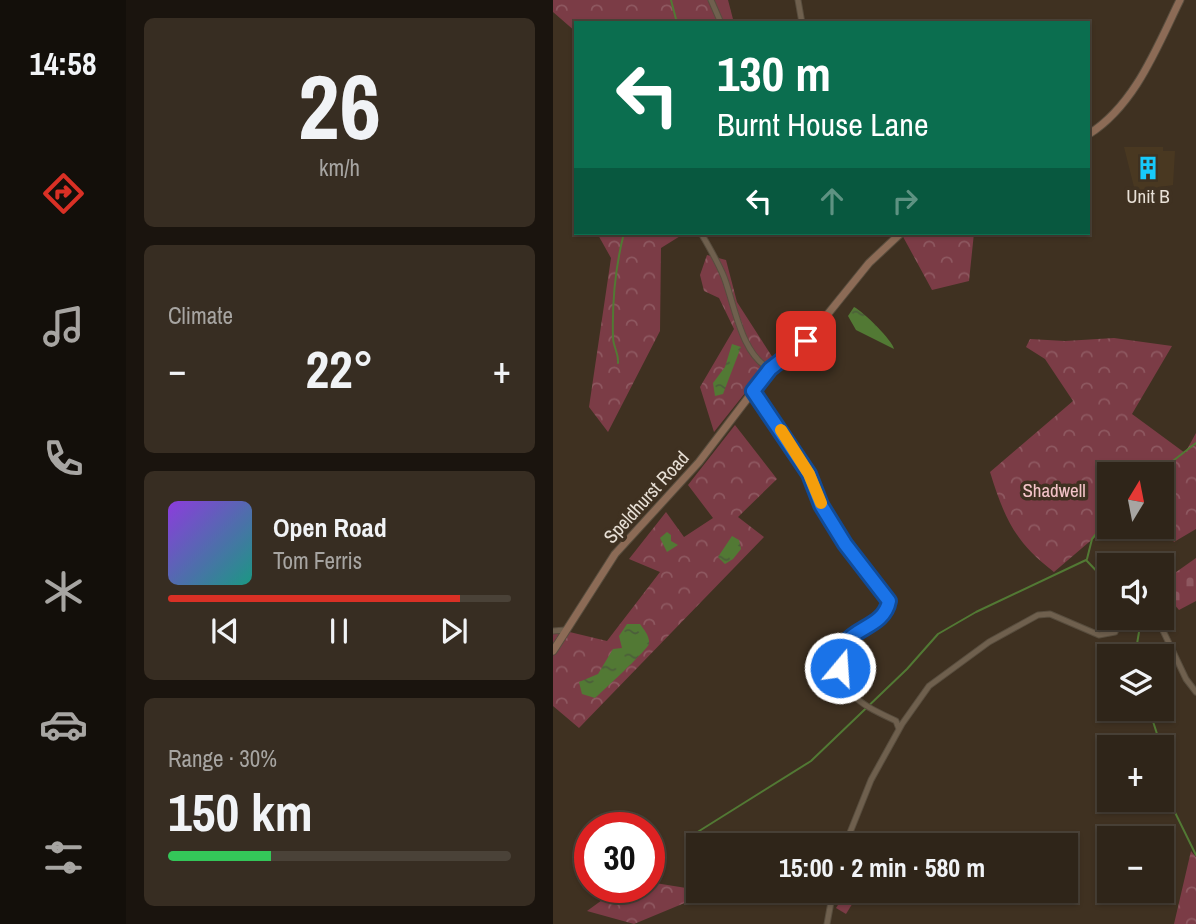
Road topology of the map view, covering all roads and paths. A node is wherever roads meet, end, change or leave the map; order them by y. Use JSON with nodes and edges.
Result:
{"nodes":[{"id":1,"x":711,"y":0,"type":"edge"},
{"id":2,"x":798,"y":0,"type":"edge"},
{"id":3,"x":1179,"y":0,"type":"edge"},
{"id":4,"x":720,"y":21,"type":"edge"},
{"id":5,"x":802,"y":21,"type":"edge"},
{"id":6,"x":1090,"y":133,"type":"edge"},
{"id":7,"x":702,"y":235,"type":"edge"},
{"id":8,"x":899,"y":235,"type":"edge"},
{"id":9,"x":760,"y":364,"type":"junction"},
{"id":10,"x":770,"y":369,"type":"junction"},
{"id":11,"x":760,"y":382,"type":"junction"},
{"id":12,"x":753,"y":391,"type":"junction"},
{"id":13,"x":565,"y":630,"type":"junction"},
{"id":14,"x":1116,"y":630,"type":"edge"},
{"id":15,"x":1163,"y":630,"type":"edge"},
{"id":16,"x":553,"y":631,"type":"edge"},
{"id":17,"x":553,"y":637,"type":"edge"},
{"id":18,"x":554,"y":649,"type":"edge"},
{"id":19,"x":1196,"y":692,"type":"edge"},
{"id":20,"x":899,"y":729,"type":"junction"},
{"id":21,"x":850,"y":833,"type":"edge"},
{"id":22,"x":831,"y":903,"type":"edge"},
{"id":23,"x":827,"y":924,"type":"edge"}],
"edges":[{"from":1,"to":4,"type":"street"},
{"from":2,"to":5,"type":"street"},
{"from":3,"to":6,"type":"street"},
{"from":7,"to":9,"type":"street"},
{"from":8,"to":10,"type":"street","name":"Speldhurst Road"},
{"from":9,"to":10,"type":"street"},
{"from":9,"to":11,"type":"street"},
{"from":10,"to":11,"type":"street","name":"Speldhurst Road"},
{"from":11,"to":12,"type":"street","name":"Speldhurst Road"},
{"from":12,"to":13,"type":"street","name":"Speldhurst Road"},
{"from":12,"to":20,"type":"street"},
{"from":13,"to":16,"type":"street"},
{"from":13,"to":18,"type":"street","name":"Speldhurst Road"},
{"from":14,"to":20,"type":"street"},
{"from":15,"to":19,"type":"street"},
{"from":17,"to":18,"type":"street"},
{"from":20,"to":21,"type":"street"},
{"from":22,"to":23,"type":"street"}]}
